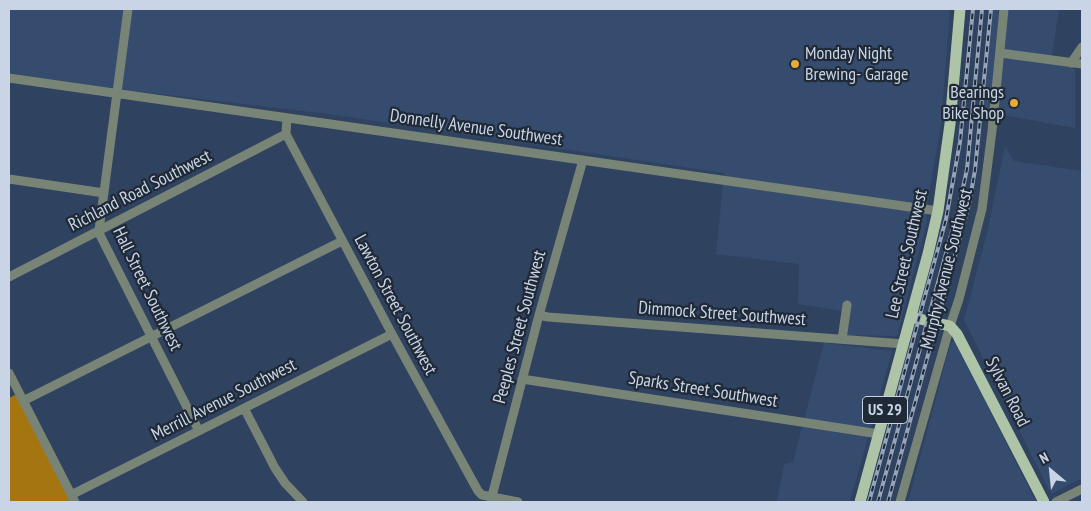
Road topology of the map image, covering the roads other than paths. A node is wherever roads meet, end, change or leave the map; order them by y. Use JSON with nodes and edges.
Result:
{"nodes":[{"id":1,"x":128,"y":9,"type":"edge"},
{"id":2,"x":960,"y":9,"type":"edge"},
{"id":3,"x":1004,"y":9,"type":"edge"},
{"id":4,"x":1082,"y":47,"type":"edge"},
{"id":5,"x":1000,"y":53,"type":"junction"},
{"id":6,"x":1070,"y":63,"type":"junction"},
{"id":7,"x":1082,"y":64,"type":"edge"},
{"id":8,"x":9,"y":78,"type":"edge"},
{"id":9,"x":117,"y":94,"type":"junction"},
{"id":10,"x":286,"y":118,"type":"junction"},
{"id":11,"x":286,"y":134,"type":"junction"},
{"id":12,"x":583,"y":160,"type":"junction"},
{"id":13,"x":9,"y":179,"type":"edge"},
{"id":14,"x":104,"y":193,"type":"junction"},
{"id":15,"x":938,"y":211,"type":"junction"},
{"id":16,"x":99,"y":230,"type":"junction"},
{"id":17,"x":342,"y":241,"type":"junction"},
{"id":18,"x":9,"y":277,"type":"edge"},
{"id":19,"x":847,"y":304,"type":"dead end"},
{"id":20,"x":539,"y":315,"type":"junction"},
{"id":21,"x":911,"y":317,"type":"junction"},
{"id":22,"x":950,"y":326,"type":"junction"},
{"id":23,"x":392,"y":334,"type":"junction"},
{"id":24,"x":151,"y":336,"type":"junction"},
{"id":25,"x":842,"y":339,"type":"junction"},
{"id":26,"x":904,"y":344,"type":"junction"},
{"id":27,"x":9,"y":373,"type":"edge"},
{"id":28,"x":522,"y":379,"type":"junction"},
{"id":29,"x":23,"y":401,"type":"junction"},
{"id":30,"x":244,"y":408,"type":"junction"},
{"id":31,"x":200,"y":431,"type":"junction"},
{"id":32,"x":878,"y":434,"type":"junction"},
{"id":33,"x":1082,"y":489,"type":"edge"},
{"id":34,"x":73,"y":499,"type":"edge"},
{"id":35,"x":491,"y":500,"type":"edge"},
{"id":36,"x":303,"y":502,"type":"edge"},
{"id":37,"x":518,"y":502,"type":"edge"},
{"id":38,"x":860,"y":502,"type":"edge"},
{"id":39,"x":900,"y":502,"type":"edge"},
{"id":40,"x":1044,"y":502,"type":"edge"},
{"id":41,"x":1056,"y":502,"type":"edge"}],
"edges":[{"from":1,"to":9,"type":"street"},
{"from":2,"to":15,"type":"main road","name":"Lee Street Southwest","number":"US 29"},
{"from":3,"to":5,"type":"street","name":"Murphy Avenue Southwest"},
{"from":4,"to":6,"type":"street"},
{"from":5,"to":6,"type":"street"},
{"from":5,"to":22,"type":"street","name":"Murphy Avenue Southwest"},
{"from":6,"to":7,"type":"street"},
{"from":8,"to":9,"type":"street","name":"Donnelly Avenue Southwest"},
{"from":9,"to":10,"type":"street","name":"Donnelly Avenue Southwest"},
{"from":9,"to":14,"type":"street","name":"Hall Street Southwest"},
{"from":10,"to":11,"type":"street","name":"Lawton Street Southwest"},
{"from":10,"to":12,"type":"street","name":"Donnelly Avenue Southwest"},
{"from":11,"to":16,"type":"street","name":"Richland Road Southwest"},
{"from":11,"to":17,"type":"street","name":"Lawton Street Southwest"},
{"from":12,"to":15,"type":"street","name":"Donnelly Avenue Southwest"},
{"from":12,"to":20,"type":"street","name":"Peeples Street Southwest"},
{"from":13,"to":14,"type":"street"},
{"from":14,"to":16,"type":"street","name":"Hall Street Southwest"},
{"from":15,"to":21,"type":"main road","name":"Lee Street Southwest","number":"US 29"},
{"from":16,"to":18,"type":"street","name":"Richland Road Southwest"},
{"from":16,"to":24,"type":"street","name":"Hall Street Southwest"},
{"from":17,"to":23,"type":"street","name":"Lawton Street Southwest"},
{"from":17,"to":24,"type":"street"},
{"from":19,"to":25,"type":"street"},
{"from":20,"to":25,"type":"street","name":"Dimmock Street Southwest"},
{"from":20,"to":28,"type":"street","name":"Peeples Street Southwest"},
{"from":21,"to":22,"type":"main road"},
{"from":21,"to":26,"type":"main road","name":"Lee Street Southwest","number":"US 29"},
{"from":22,"to":39,"type":"street","name":"Murphy Avenue Southwest"},
{"from":22,"to":40,"type":"main road","name":"Sylvan Road"},
{"from":23,"to":30,"type":"street","name":"Merrill Avenue Southwest"},
{"from":23,"to":35,"type":"street","name":"Lawton Street Southwest"},
{"from":24,"to":29,"type":"street"},
{"from":24,"to":31,"type":"street","name":"Hall Street Southwest"},
{"from":25,"to":26,"type":"street","name":"Dimmock Street Southwest"},
{"from":26,"to":32,"type":"main road","name":"Lee Street Southwest","number":"US 29"},
{"from":27,"to":29,"type":"street"},
{"from":28,"to":32,"type":"street","name":"Sparks Street Southwest"},
{"from":28,"to":35,"type":"street","name":"Peeples Street Southwest"},
{"from":29,"to":34,"type":"street"},
{"from":30,"to":31,"type":"street","name":"Merrill Avenue Southwest"},
{"from":30,"to":36,"type":"street"},
{"from":31,"to":34,"type":"street","name":"Merrill Avenue Southwest"},
{"from":32,"to":38,"type":"main road","name":"Lee Street Southwest","number":"US 29"},
{"from":33,"to":41,"type":"street"},
{"from":35,"to":37,"type":"street"}]}
